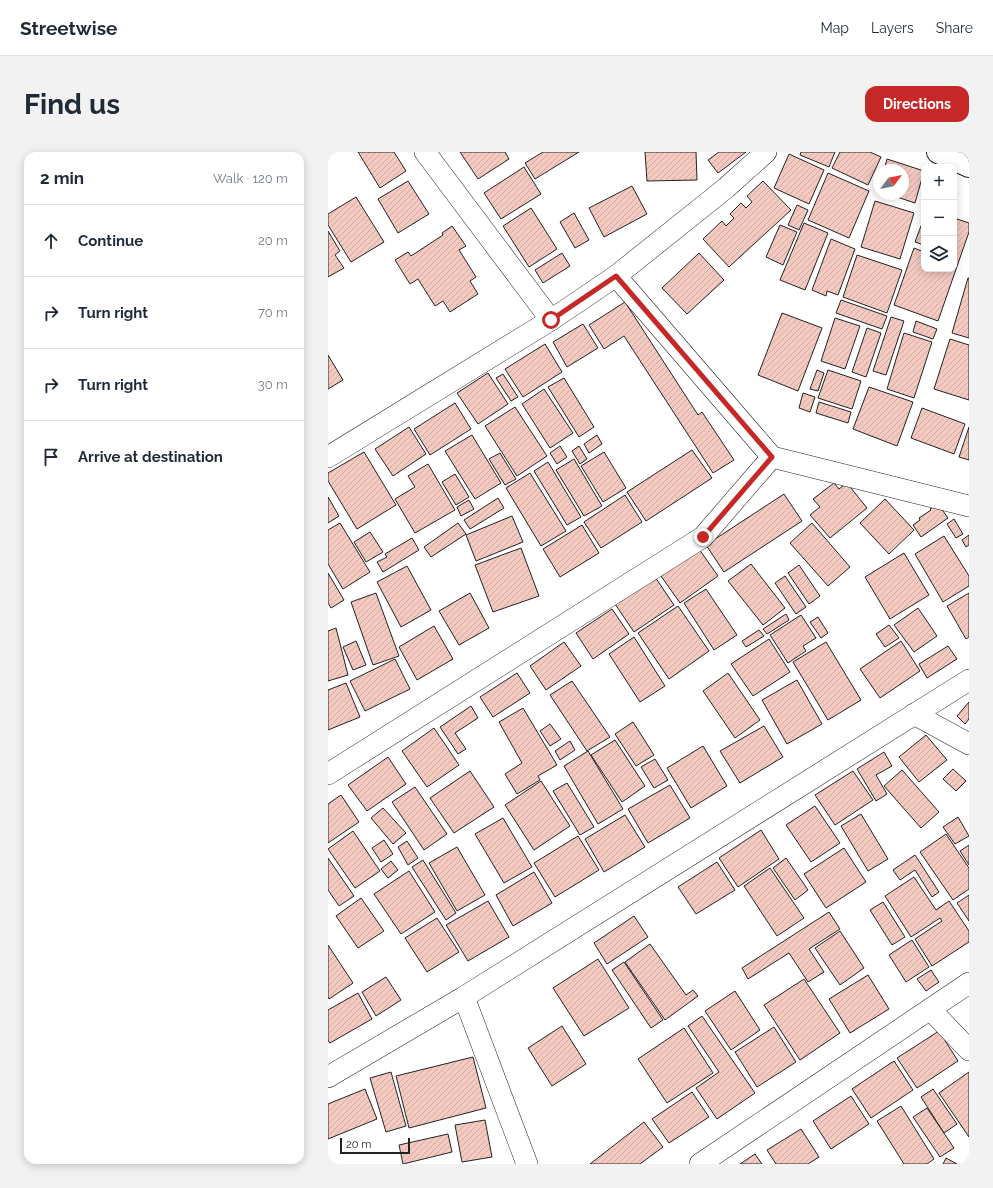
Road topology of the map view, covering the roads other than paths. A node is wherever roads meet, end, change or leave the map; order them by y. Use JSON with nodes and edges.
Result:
{"nodes":[{"id":1,"x":425,"y":152,"type":"edge"},
{"id":2,"x":766,"y":152,"type":"edge"},
{"id":3,"x":938,"y":152,"type":"edge"},
{"id":4,"x":969,"y":166,"type":"edge"},
{"id":5,"x":616,"y":276,"type":"junction"},
{"id":6,"x":551,"y":320,"type":"junction"},
{"id":7,"x":328,"y":457,"type":"edge"},
{"id":8,"x":772,"y":457,"type":"junction"},
{"id":9,"x":969,"y":506,"type":"edge"},
{"id":10,"x":969,"y":680,"type":"edge"},
{"id":11,"x":914,"y":714,"type":"junction"},
{"id":12,"x":969,"y":744,"type":"edge"},
{"id":13,"x":328,"y":774,"type":"edge"},
{"id":14,"x":969,"y":983,"type":"edge"},
{"id":15,"x":464,"y":997,"type":"junction"},
{"id":16,"x":930,"y":1009,"type":"junction"},
{"id":17,"x":969,"y":1050,"type":"edge"},
{"id":18,"x":328,"y":1077,"type":"edge"},
{"id":19,"x":527,"y":1164,"type":"edge"},
{"id":20,"x":700,"y":1164,"type":"edge"}],
"edges":[{"from":1,"to":6,"type":"street"},
{"from":2,"to":5,"type":"street"},
{"from":3,"to":4,"type":"street"},
{"from":5,"to":6,"type":"street"},
{"from":5,"to":8,"type":"street"},
{"from":6,"to":7,"type":"street"},
{"from":8,"to":9,"type":"street"},
{"from":8,"to":13,"type":"street"},
{"from":10,"to":11,"type":"street"},
{"from":11,"to":12,"type":"street"},
{"from":11,"to":15,"type":"street"},
{"from":14,"to":16,"type":"street"},
{"from":15,"to":18,"type":"street"},
{"from":15,"to":19,"type":"street"},
{"from":16,"to":17,"type":"street"},
{"from":16,"to":20,"type":"street"}]}
